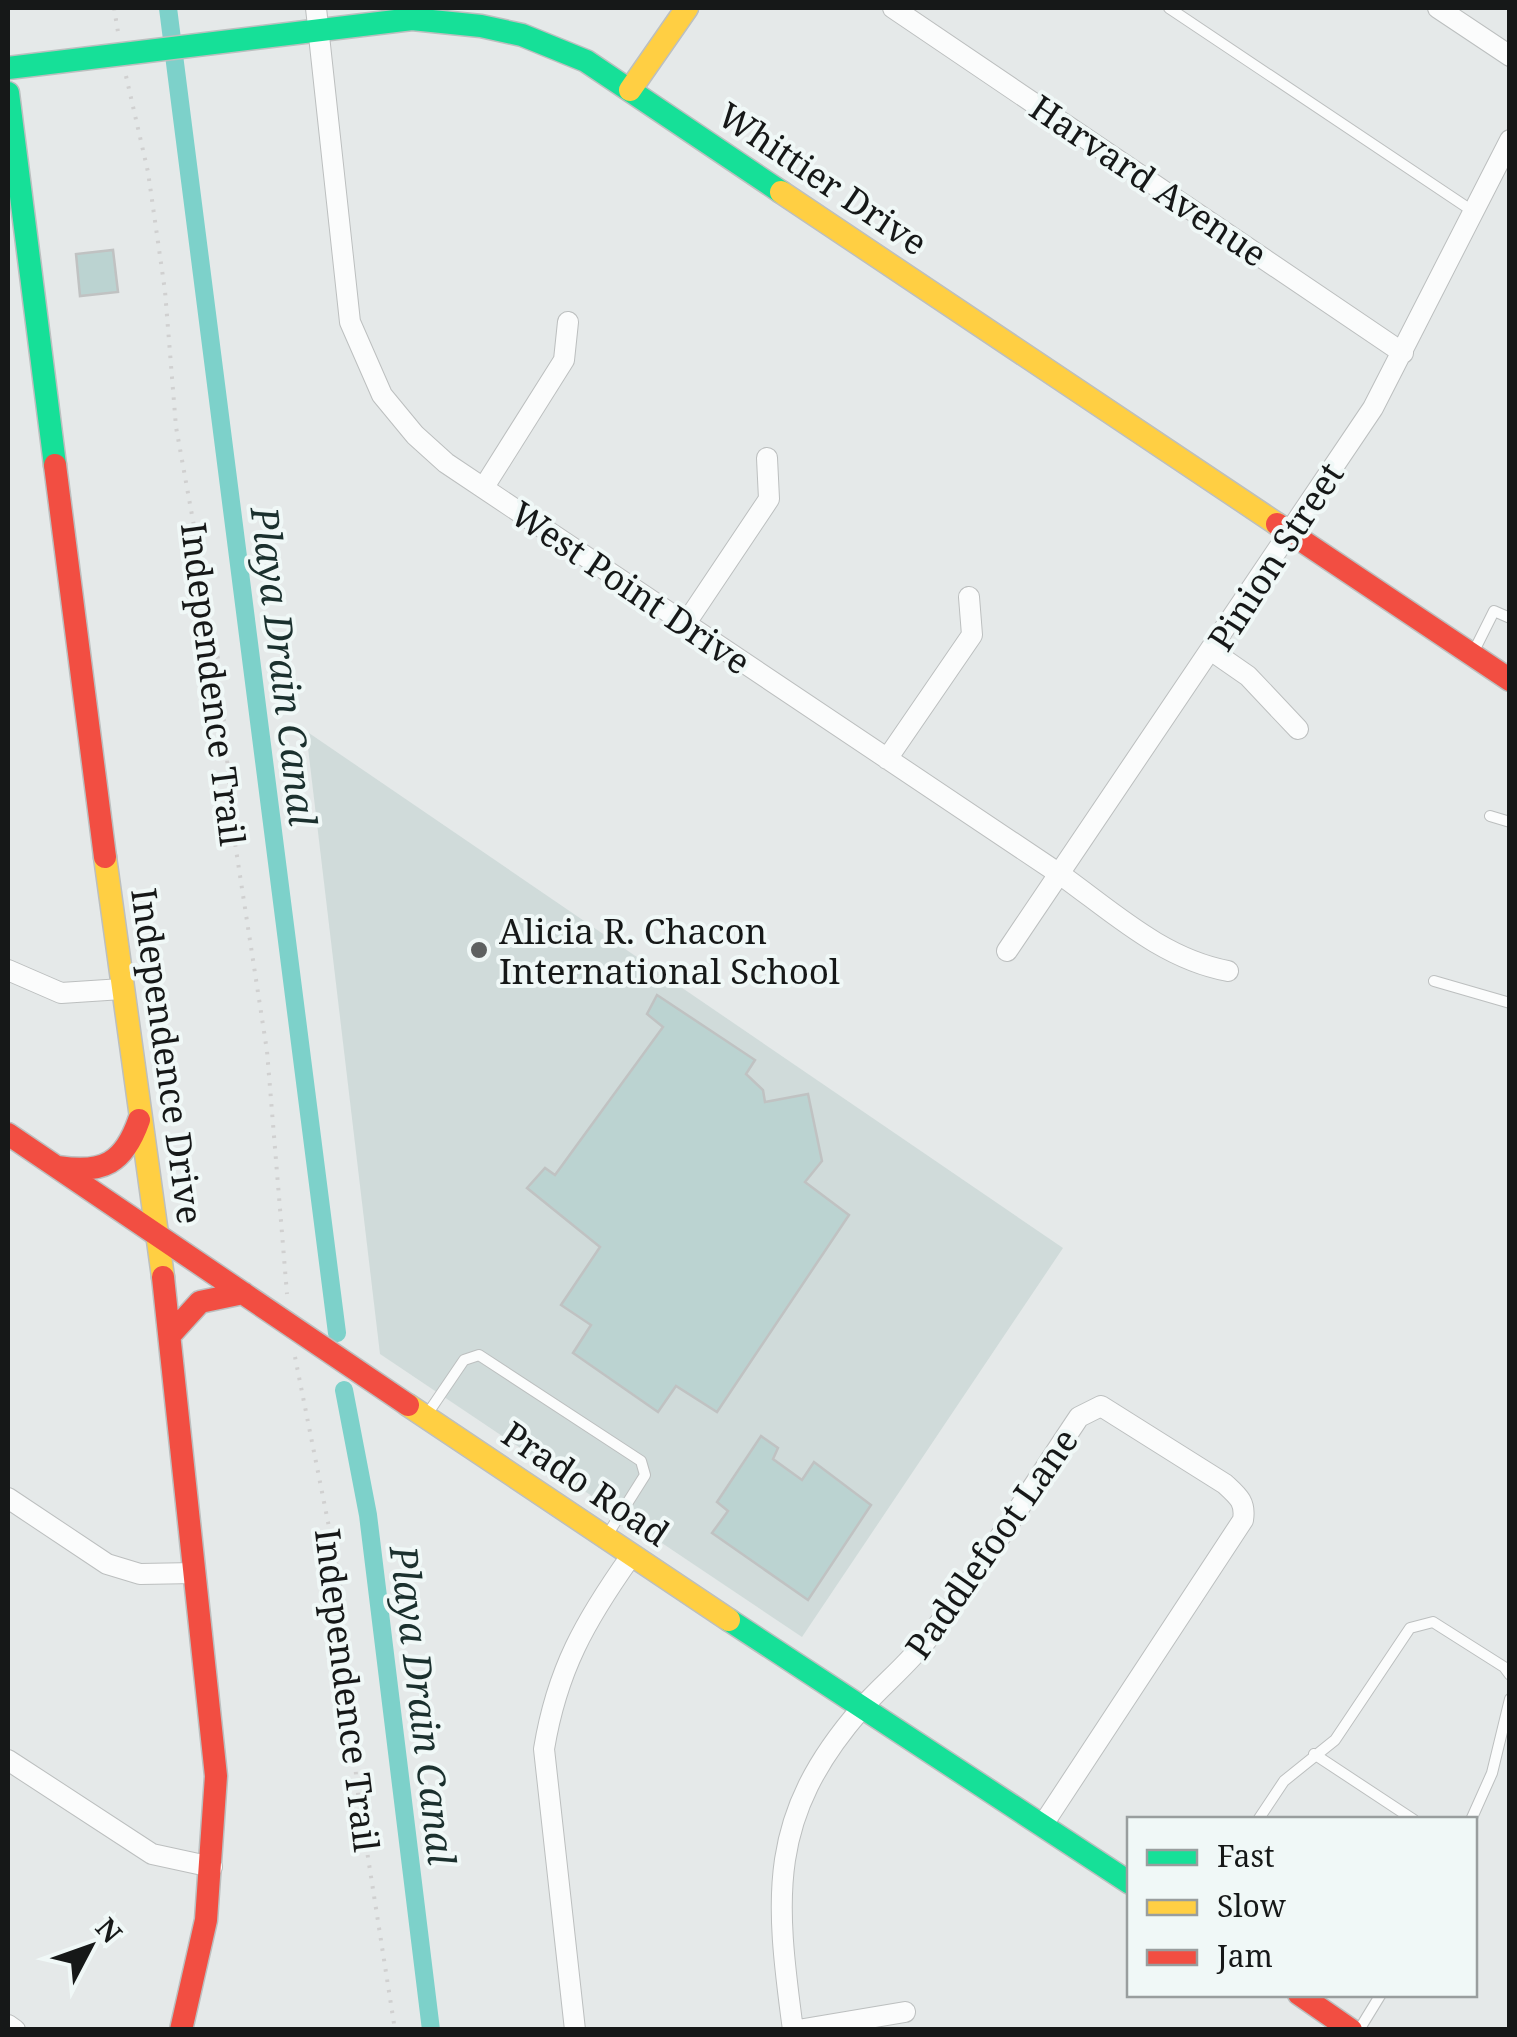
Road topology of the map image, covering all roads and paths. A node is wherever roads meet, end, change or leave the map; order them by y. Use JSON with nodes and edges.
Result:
{"nodes":[{"id":1,"x":114,"y":8,"type":"edge"},
{"id":2,"x":687,"y":8,"type":"edge"},
{"id":3,"x":894,"y":8,"type":"edge"},
{"id":4,"x":1170,"y":8,"type":"edge"},
{"id":5,"x":1438,"y":8,"type":"edge"},
{"id":6,"x":317,"y":18,"type":"edge"},
{"id":7,"x":119,"y":36,"type":"dead end"},
{"id":8,"x":1510,"y":56,"type":"edge"},
{"id":9,"x":8,"y":68,"type":"edge"},
{"id":10,"x":126,"y":71,"type":"dead end"},
{"id":11,"x":630,"y":90,"type":"junction"},
{"id":12,"x":8,"y":93,"type":"edge"},
{"id":13,"x":1510,"y":140,"type":"edge"},
{"id":14,"x":1474,"y":212,"type":"junction"},
{"id":15,"x":568,"y":322,"type":"dead end"},
{"id":16,"x":1403,"y":354,"type":"junction"},
{"id":17,"x":767,"y":458,"type":"dead end"},
{"id":18,"x":484,"y":488,"type":"junction"},
{"id":19,"x":1289,"y":533,"type":"junction"},
{"id":20,"x":969,"y":597,"type":"dead end"},
{"id":21,"x":1510,"y":618,"type":"edge"},
{"id":22,"x":686,"y":623,"type":"junction"},
{"id":23,"x":1212,"y":651,"type":"junction"},
{"id":24,"x":1472,"y":655,"type":"junction"},
{"id":25,"x":1508,"y":675,"type":"edge"},
{"id":26,"x":1298,"y":729,"type":"dead end"},
{"id":27,"x":887,"y":759,"type":"junction"},
{"id":28,"x":1490,"y":816,"type":"dead end"},
{"id":29,"x":1510,"y":822,"type":"edge"},
{"id":30,"x":1061,"y":875,"type":"junction"},
{"id":31,"x":1008,"y":951,"type":"dead end"},
{"id":32,"x":8,"y":970,"type":"edge"},
{"id":33,"x":1228,"y":970,"type":"dead end"},
{"id":34,"x":1434,"y":981,"type":"dead end"},
{"id":35,"x":122,"y":989,"type":"junction"},
{"id":36,"x":1510,"y":1003,"type":"edge"},
{"id":37,"x":140,"y":1117,"type":"junction"},
{"id":38,"x":8,"y":1134,"type":"edge"},
{"id":39,"x":58,"y":1167,"type":"junction"},
{"id":40,"x":158,"y":1233,"type":"junction"},
{"id":41,"x":244,"y":1293,"type":"junction"},
{"id":42,"x":286,"y":1299,"type":"dead end"},
{"id":43,"x":170,"y":1335,"type":"junction"},
{"id":44,"x":304,"y":1347,"type":"junction"},
{"id":45,"x":425,"y":1418,"type":"junction"},
{"id":46,"x":8,"y":1498,"type":"edge"},
{"id":47,"x":605,"y":1538,"type":"junction"},
{"id":48,"x":631,"y":1556,"type":"junction"},
{"id":49,"x":194,"y":1572,"type":"junction"},
{"id":50,"x":1510,"y":1675,"type":"edge"},
{"id":51,"x":1510,"y":1699,"type":"edge"},
{"id":52,"x":862,"y":1708,"type":"junction"},
{"id":53,"x":1314,"y":1754,"type":"junction"},
{"id":54,"x":8,"y":1760,"type":"edge"},
{"id":55,"x":1260,"y":1817,"type":"edge"},
{"id":56,"x":1409,"y":1817,"type":"edge"},
{"id":57,"x":1472,"y":1817,"type":"edge"},
{"id":58,"x":1042,"y":1826,"type":"junction"},
{"id":59,"x":212,"y":1867,"type":"junction"},
{"id":60,"x":1127,"y":1881,"type":"edge"},
{"id":61,"x":1302,"y":1997,"type":"edge"},
{"id":62,"x":1380,"y":1997,"type":"edge"},
{"id":63,"x":905,"y":2012,"type":"dead end"},
{"id":64,"x":8,"y":2024,"type":"edge"},
{"id":65,"x":15,"y":2030,"type":"edge"},
{"id":66,"x":181,"y":2030,"type":"edge"},
{"id":67,"x":395,"y":2030,"type":"edge"},
{"id":68,"x":575,"y":2030,"type":"edge"},
{"id":69,"x":795,"y":2030,"type":"edge"},
{"id":70,"x":1351,"y":2030,"type":"edge"},
{"id":71,"x":1359,"y":2030,"type":"edge"}],
"edges":[{"from":1,"to":7,"type":"path"},
{"from":2,"to":11,"type":"street"},
{"from":3,"to":16,"type":"street","name":"Harvard Avenue"},
{"from":4,"to":14,"type":"lane"},
{"from":5,"to":8,"type":"street"},
{"from":6,"to":9,"type":"street","name":"Whittier Drive"},
{"from":6,"to":11,"type":"street","name":"Whittier Drive"},
{"from":6,"to":18,"type":"street","name":"West Point Drive"},
{"from":10,"to":42,"type":"path","name":"Independence Trail"},
{"from":11,"to":19,"type":"street","name":"Whittier Drive"},
{"from":12,"to":35,"type":"street","name":"Independence Drive"},
{"from":13,"to":14,"type":"street","name":"Pinion Street"},
{"from":14,"to":16,"type":"street","name":"Pinion Street"},
{"from":15,"to":18,"type":"street"},
{"from":16,"to":19,"type":"street","name":"Pinion Street"},
{"from":17,"to":22,"type":"street"},
{"from":18,"to":22,"type":"street","name":"West Point Drive"},
{"from":19,"to":23,"type":"street","name":"Pinion Street"},
{"from":19,"to":24,"type":"street","name":"Whittier Drive"},
{"from":20,"to":27,"type":"street"},
{"from":21,"to":24,"type":"lane"},
{"from":22,"to":27,"type":"street","name":"West Point Drive"},
{"from":23,"to":26,"type":"street"},
{"from":23,"to":30,"type":"street","name":"Pinion Street"},
{"from":24,"to":25,"type":"street","name":"Whittier Drive"},
{"from":27,"to":30,"type":"street","name":"West Point Drive"},
{"from":28,"to":29,"type":"lane"},
{"from":30,"to":31,"type":"street","name":"Pinion Street"},
{"from":30,"to":33,"type":"street","name":"West Point Drive"},
{"from":32,"to":35,"type":"street"},
{"from":34,"to":36,"type":"lane"},
{"from":35,"to":37,"type":"street","name":"Independence Drive"},
{"from":37,"to":39,"type":"street"},
{"from":37,"to":40,"type":"street","name":"Independence Drive"},
{"from":38,"to":39,"type":"street","name":"Prado Road"},
{"from":39,"to":40,"type":"street","name":"Prado Road"},
{"from":40,"to":41,"type":"street","name":"Prado Road"},
{"from":40,"to":43,"type":"street","name":"Independence Drive"},
{"from":41,"to":43,"type":"street"},
{"from":41,"to":44,"type":"street","name":"Prado Road"},
{"from":43,"to":49,"type":"street","name":"Independence Drive"},
{"from":44,"to":45,"type":"street","name":"Prado Road"},
{"from":44,"to":67,"type":"path","name":"Independence Trail"},
{"from":45,"to":47,"type":"street","name":"Prado Road"},
{"from":45,"to":47,"type":"lane"},
{"from":46,"to":49,"type":"street"},
{"from":47,"to":48,"type":"street","name":"Prado Road"},
{"from":48,"to":52,"type":"street","name":"Prado Road"},
{"from":48,"to":68,"type":"street"},
{"from":49,"to":59,"type":"street","name":"Independence Drive"},
{"from":50,"to":53,"type":"lane"},
{"from":51,"to":57,"type":"lane"},
{"from":52,"to":58,"type":"street","name":"Prado Road"},
{"from":52,"to":58,"type":"street","name":"Paddlefoot Lane"},
{"from":52,"to":69,"type":"street","name":"Paddlefoot Lane"},
{"from":53,"to":55,"type":"lane"},
{"from":53,"to":56,"type":"lane"},
{"from":54,"to":59,"type":"street"},
{"from":58,"to":60,"type":"street","name":"Prado Road"},
{"from":59,"to":66,"type":"street","name":"Independence Drive"},
{"from":61,"to":70,"type":"street"},
{"from":62,"to":71,"type":"lane"},
{"from":63,"to":69,"type":"street"},
{"from":64,"to":65,"type":"street"}]}
